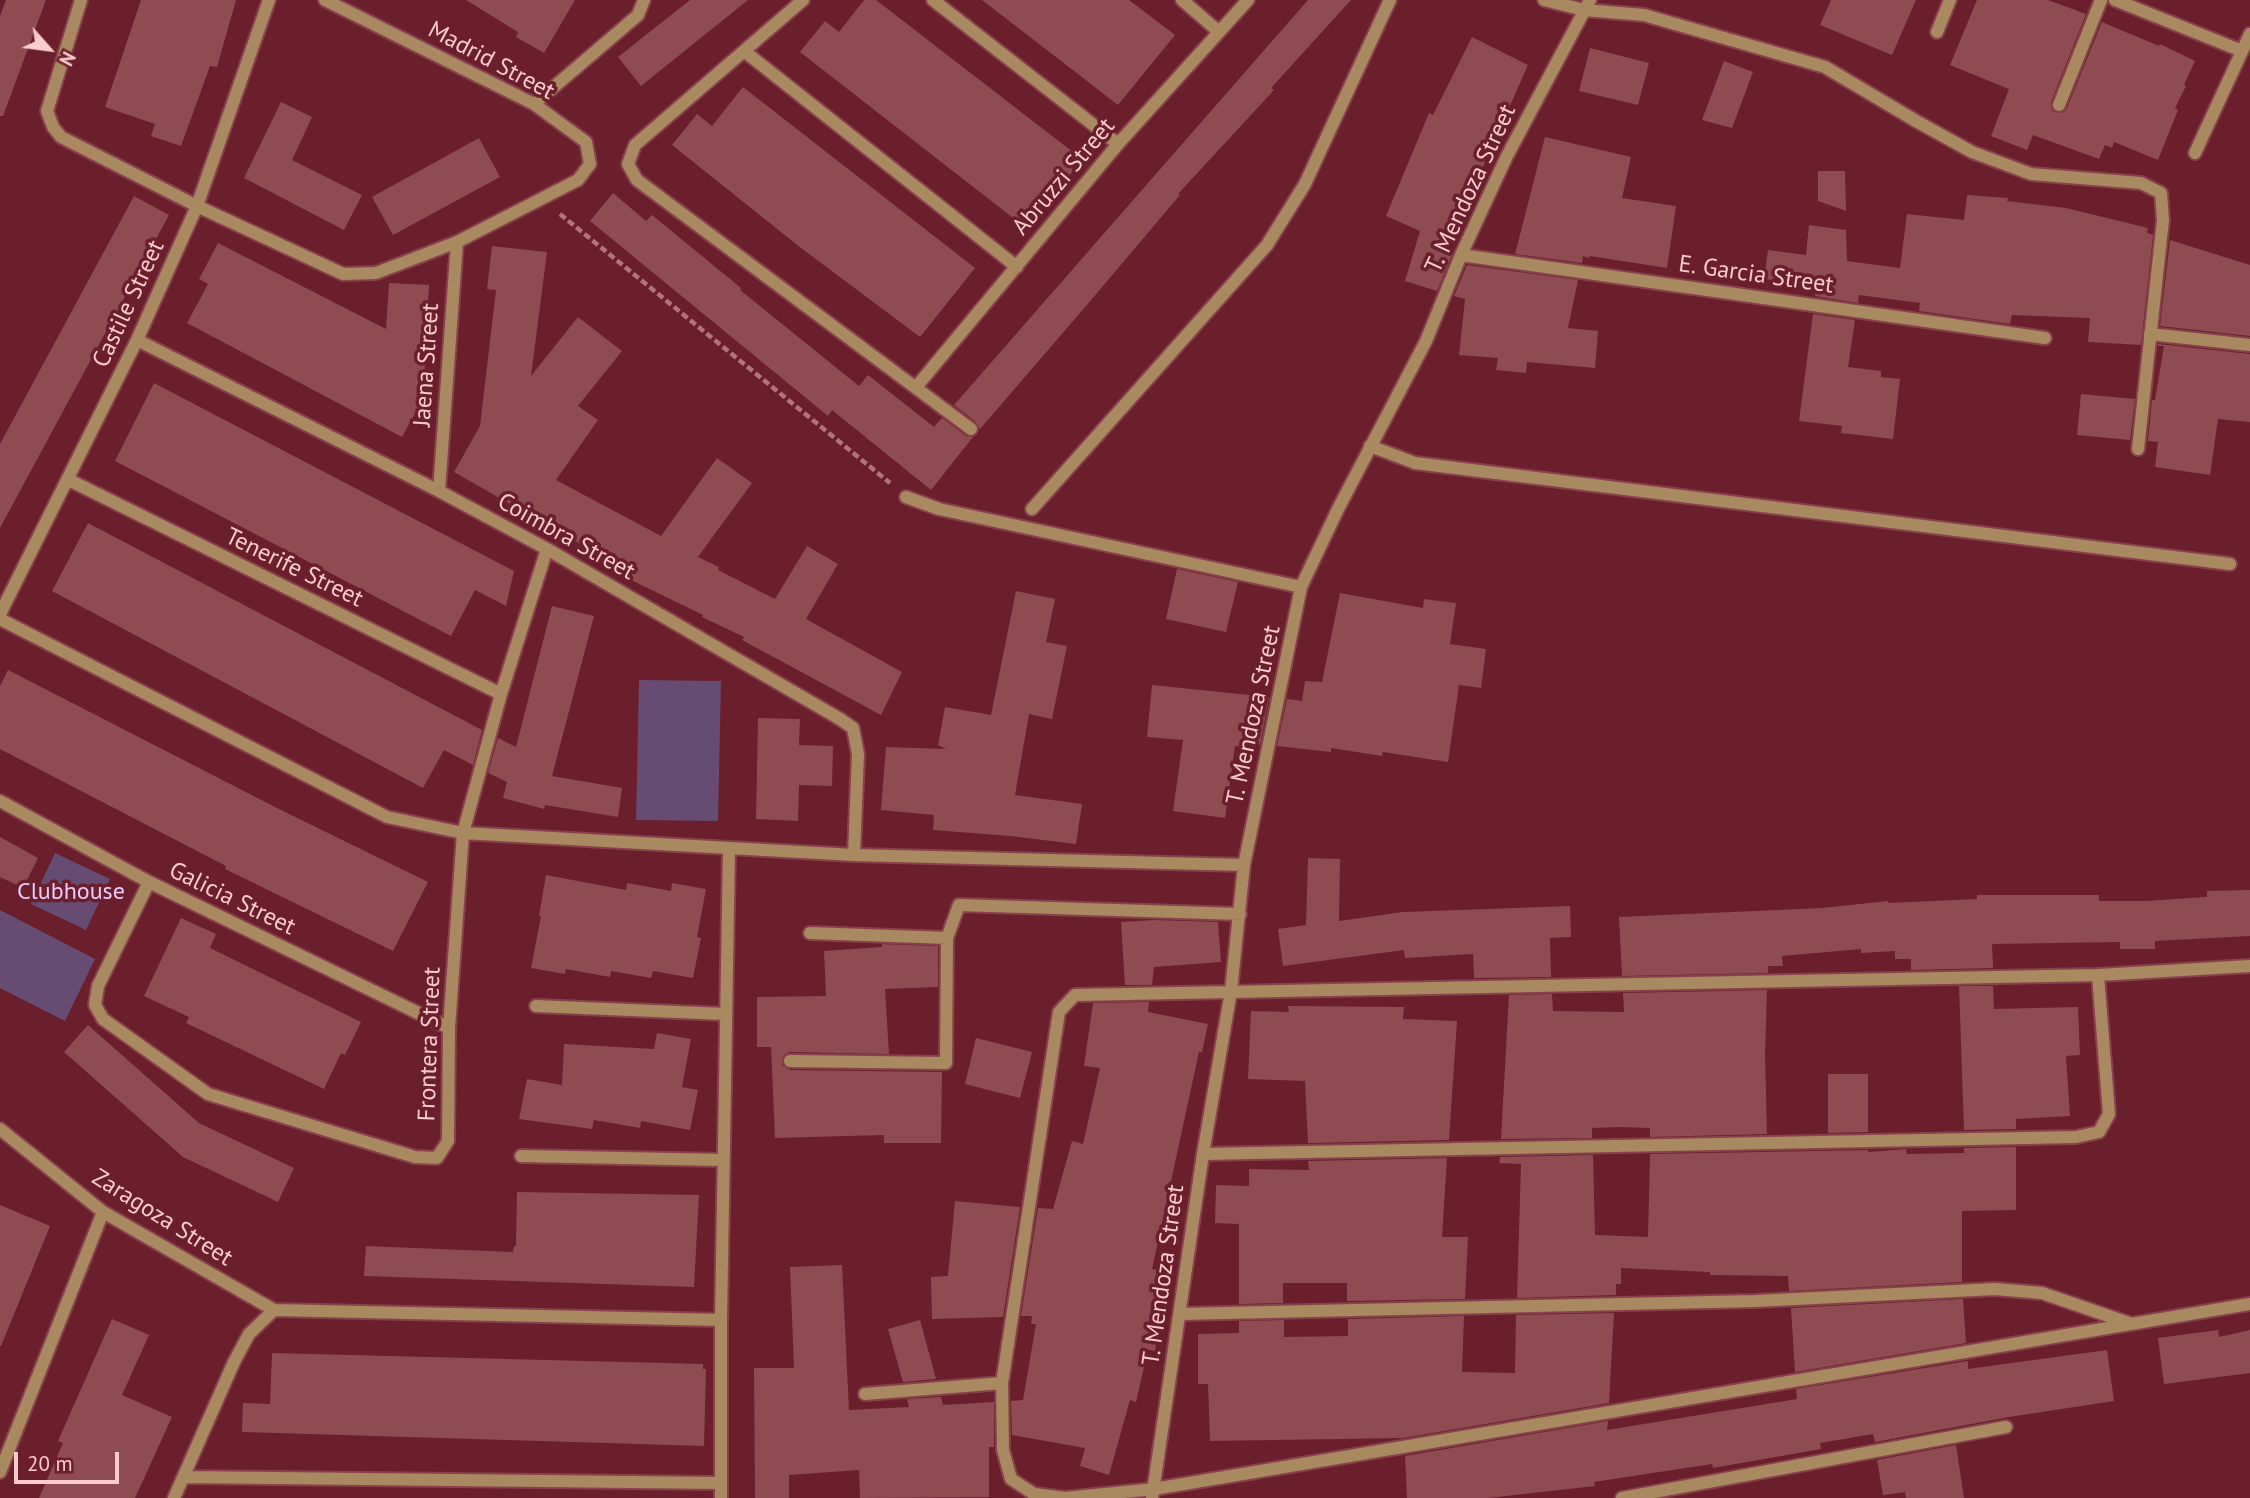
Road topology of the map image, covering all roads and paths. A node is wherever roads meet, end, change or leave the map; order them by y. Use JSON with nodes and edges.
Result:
{"nodes":[{"id":1,"x":81,"y":0,"type":"edge"},
{"id":2,"x":269,"y":0,"type":"edge"},
{"id":3,"x":325,"y":0,"type":"edge"},
{"id":4,"x":644,"y":0,"type":"edge"},
{"id":5,"x":803,"y":0,"type":"edge"},
{"id":6,"x":933,"y":0,"type":"edge"},
{"id":7,"x":1182,"y":0,"type":"edge"},
{"id":8,"x":1248,"y":0,"type":"edge"},
{"id":9,"x":1390,"y":0,"type":"edge"},
{"id":10,"x":1544,"y":0,"type":"edge"},
{"id":11,"x":1950,"y":0,"type":"edge"},
{"id":12,"x":2101,"y":0,"type":"edge"},
{"id":13,"x":2115,"y":0,"type":"edge"},
{"id":14,"x":1587,"y":5,"type":"edge"},
{"id":15,"x":1219,"y":31,"type":"junction"},
{"id":16,"x":1937,"y":32,"type":"dead end"},
{"id":17,"x":2250,"y":34,"type":"edge"},
{"id":18,"x":744,"y":51,"type":"junction"},
{"id":19,"x":2242,"y":51,"type":"junction"},
{"id":20,"x":534,"y":104,"type":"junction"},
{"id":21,"x":2059,"y":105,"type":"dead end"},
{"id":22,"x":1118,"y":144,"type":"junction"},
{"id":23,"x":2195,"y":153,"type":"dead end"},
{"id":24,"x":543,"y":200,"type":"junction"},
{"id":25,"x":197,"y":206,"type":"junction"},
{"id":26,"x":457,"y":242,"type":"junction"},
{"id":27,"x":1461,"y":255,"type":"junction"},
{"id":28,"x":1017,"y":267,"type":"junction"},
{"id":29,"x":2150,"y":334,"type":"junction"},
{"id":30,"x":2045,"y":338,"type":"dead end"},
{"id":31,"x":137,"y":340,"type":"junction"},
{"id":32,"x":2250,"y":345,"type":"edge"},
{"id":33,"x":917,"y":386,"type":"junction"},
{"id":34,"x":971,"y":429,"type":"dead end"},
{"id":35,"x":1370,"y":446,"type":"junction"},
{"id":36,"x":2138,"y":449,"type":"dead end"},
{"id":37,"x":69,"y":480,"type":"junction"},
{"id":38,"x":439,"y":491,"type":"junction"},
{"id":39,"x":906,"y":497,"type":"joint"},
{"id":40,"x":1032,"y":509,"type":"dead end"},
{"id":41,"x":547,"y":549,"type":"junction"},
{"id":42,"x":2230,"y":564,"type":"dead end"},
{"id":43,"x":1301,"y":587,"type":"junction"},
{"id":44,"x":0,"y":616,"type":"edge"},
{"id":45,"x":500,"y":694,"type":"junction"},
{"id":46,"x":0,"y":801,"type":"edge"},
{"id":47,"x":463,"y":833,"type":"junction"},
{"id":48,"x":729,"y":849,"type":"junction"},
{"id":49,"x":854,"y":855,"type":"junction"},
{"id":50,"x":1244,"y":865,"type":"junction"},
{"id":51,"x":149,"y":882,"type":"junction"},
{"id":52,"x":1240,"y":914,"type":"junction"},
{"id":53,"x":810,"y":933,"type":"dead end"},
{"id":54,"x":947,"y":938,"type":"junction"},
{"id":55,"x":2250,"y":966,"type":"edge"},
{"id":56,"x":2098,"y":975,"type":"junction"},
{"id":57,"x":1231,"y":991,"type":"junction"},
{"id":58,"x":536,"y":1006,"type":"dead end"},
{"id":59,"x":725,"y":1014,"type":"junction"},
{"id":60,"x":449,"y":1027,"type":"junction"},
{"id":61,"x":790,"y":1061,"type":"dead end"},
{"id":62,"x":0,"y":1129,"type":"edge"},
{"id":63,"x":1203,"y":1153,"type":"junction"},
{"id":64,"x":521,"y":1156,"type":"dead end"},
{"id":65,"x":723,"y":1160,"type":"junction"},
{"id":66,"x":103,"y":1212,"type":"junction"},
{"id":67,"x":2250,"y":1304,"type":"edge"},
{"id":68,"x":274,"y":1310,"type":"junction"},
{"id":69,"x":1180,"y":1314,"type":"junction"},
{"id":70,"x":721,"y":1321,"type":"junction"},
{"id":71,"x":2133,"y":1324,"type":"junction"},
{"id":72,"x":1002,"y":1383,"type":"junction"},
{"id":73,"x":865,"y":1394,"type":"dead end"},
{"id":74,"x":2006,"y":1427,"type":"dead end"},
{"id":75,"x":0,"y":1472,"type":"edge"},
{"id":76,"x":184,"y":1477,"type":"junction"},
{"id":77,"x":721,"y":1483,"type":"junction"},
{"id":78,"x":1153,"y":1493,"type":"edge"},
{"id":79,"x":174,"y":1498,"type":"edge"},
{"id":80,"x":721,"y":1498,"type":"edge"},
{"id":81,"x":1622,"y":1498,"type":"edge"}],
"edges":[{"from":1,"to":25,"type":"street","name":"Madrid Street"},
{"from":2,"to":25,"type":"street","name":"Castile Street"},
{"from":3,"to":20,"type":"street","name":"Madrid Street"},
{"from":4,"to":20,"type":"street"},
{"from":5,"to":18,"type":"street"},
{"from":6,"to":22,"type":"street"},
{"from":7,"to":15,"type":"street"},
{"from":8,"to":15,"type":"street","name":"Abruzzi Street"},
{"from":9,"to":40,"type":"street"},
{"from":10,"to":14,"type":"street"},
{"from":11,"to":16,"type":"street"},
{"from":12,"to":21,"type":"street"},
{"from":13,"to":19,"type":"street"},
{"from":14,"to":27,"type":"street","name":"T. Mendoza Street"},
{"from":14,"to":29,"type":"street"},
{"from":15,"to":22,"type":"street","name":"Abruzzi Street"},
{"from":17,"to":19,"type":"street"},
{"from":18,"to":28,"type":"street"},
{"from":18,"to":33,"type":"street"},
{"from":19,"to":23,"type":"street"},
{"from":20,"to":24,"type":"street","name":"Madrid Street"},
{"from":22,"to":28,"type":"street","name":"Abruzzi Street"},
{"from":24,"to":26,"type":"street","name":"Madrid Street"},
{"from":24,"to":39,"type":"path"},
{"from":25,"to":26,"type":"street","name":"Madrid Street"},
{"from":25,"to":31,"type":"street","name":"Castile Street"},
{"from":26,"to":38,"type":"street","name":"Jaena Street"},
{"from":27,"to":30,"type":"street","name":"E. Garcia Street"},
{"from":27,"to":35,"type":"street","name":"T. Mendoza Street"},
{"from":28,"to":33,"type":"street","name":"Abruzzi Street"},
{"from":29,"to":32,"type":"street"},
{"from":29,"to":36,"type":"street"},
{"from":31,"to":37,"type":"street","name":"Castile Street"},
{"from":31,"to":38,"type":"street","name":"Coimbra Street"},
{"from":33,"to":34,"type":"street"},
{"from":35,"to":42,"type":"street"},
{"from":35,"to":43,"type":"street","name":"T. Mendoza Street"},
{"from":37,"to":44,"type":"street","name":"Castile Street"},
{"from":37,"to":45,"type":"street","name":"Tenerife Street"},
{"from":38,"to":41,"type":"street","name":"Coimbra Street"},
{"from":39,"to":43,"type":"street"},
{"from":41,"to":45,"type":"street","name":"Frontera Street"},
{"from":41,"to":49,"type":"street","name":"Coimbra Street"},
{"from":43,"to":50,"type":"street","name":"T. Mendoza Street"},
{"from":44,"to":47,"type":"street"},
{"from":45,"to":47,"type":"street","name":"Frontera Street"},
{"from":46,"to":51,"type":"street","name":"Galicia Street"},
{"from":47,"to":48,"type":"street"},
{"from":47,"to":60,"type":"street","name":"Frontera Street"},
{"from":48,"to":49,"type":"street"},
{"from":48,"to":59,"type":"street"},
{"from":49,"to":50,"type":"street"},
{"from":50,"to":52,"type":"street","name":"T. Mendoza Street"},
{"from":51,"to":60,"type":"street","name":"Galicia Street"},
{"from":51,"to":60,"type":"street","name":"Frontera Street"},
{"from":52,"to":54,"type":"street"},
{"from":52,"to":57,"type":"street","name":"T. Mendoza Street"},
{"from":53,"to":54,"type":"street"},
{"from":54,"to":61,"type":"street"},
{"from":55,"to":56,"type":"street"},
{"from":56,"to":57,"type":"street"},
{"from":56,"to":63,"type":"street"},
{"from":57,"to":63,"type":"street","name":"T. Mendoza Street"},
{"from":57,"to":72,"type":"street"},
{"from":58,"to":59,"type":"street"},
{"from":59,"to":65,"type":"street"},
{"from":62,"to":66,"type":"street","name":"Zaragoza Street"},
{"from":63,"to":69,"type":"street","name":"T. Mendoza Street"},
{"from":64,"to":65,"type":"street"},
{"from":65,"to":70,"type":"street"},
{"from":66,"to":68,"type":"street","name":"Zaragoza Street"},
{"from":66,"to":75,"type":"street"},
{"from":67,"to":71,"type":"street"},
{"from":68,"to":70,"type":"street"},
{"from":68,"to":76,"type":"street"},
{"from":69,"to":71,"type":"street"},
{"from":69,"to":78,"type":"street","name":"T. Mendoza Street"},
{"from":70,"to":77,"type":"street"},
{"from":71,"to":78,"type":"street"},
{"from":72,"to":73,"type":"street"},
{"from":72,"to":78,"type":"street"},
{"from":74,"to":81,"type":"street"},
{"from":76,"to":77,"type":"street"},
{"from":76,"to":79,"type":"street"},
{"from":77,"to":80,"type":"street"}]}
